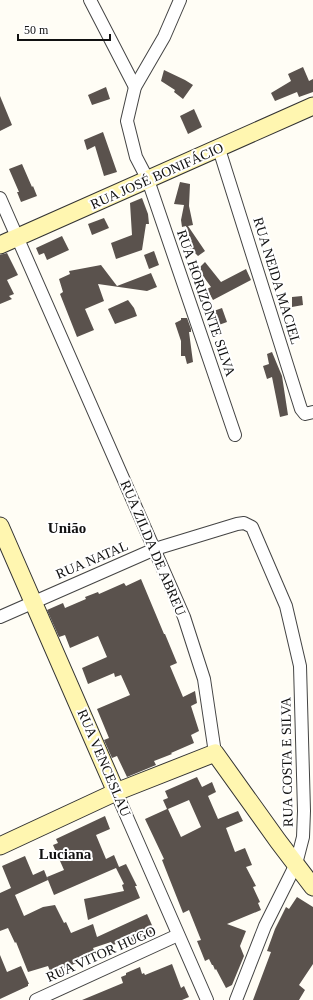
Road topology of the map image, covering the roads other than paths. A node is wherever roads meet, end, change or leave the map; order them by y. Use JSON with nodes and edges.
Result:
{"nodes":[{"id":1,"x":90,"y":0,"type":"edge"},
{"id":2,"x":180,"y":0,"type":"edge"},
{"id":3,"x":135,"y":87,"type":"junction"},
{"id":4,"x":313,"y":106,"type":"edge"},
{"id":5,"x":219,"y":149,"type":"junction"},
{"id":6,"x":148,"y":180,"type":"junction"},
{"id":7,"x":0,"y":198,"type":"edge"},
{"id":8,"x":17,"y":237,"type":"junction"},
{"id":9,"x":0,"y":245,"type":"edge"},
{"id":10,"x":313,"y":412,"type":"edge"},
{"id":11,"x":235,"y":435,"type":"dead end"},
{"id":12,"x":244,"y":523,"type":"joint"},
{"id":13,"x":0,"y":526,"type":"edge"},
{"id":14,"x":155,"y":550,"type":"junction"},
{"id":15,"x":33,"y":602,"type":"junction"},
{"id":16,"x":0,"y":617,"type":"edge"},
{"id":17,"x":308,"y":742,"type":"edge"},
{"id":18,"x":215,"y":753,"type":"junction"},
{"id":19,"x":116,"y":792,"type":"junction"},
{"id":20,"x":0,"y":846,"type":"edge"},
{"id":21,"x":296,"y":864,"type":"junction"},
{"id":22,"x":313,"y":886,"type":"edge"},
{"id":23,"x":178,"y":936,"type":"junction"},
{"id":24,"x":36,"y":1000,"type":"edge"},
{"id":25,"x":207,"y":1000,"type":"edge"},
{"id":26,"x":236,"y":1000,"type":"edge"}],
"edges":[{"from":1,"to":3,"type":"street"},
{"from":2,"to":3,"type":"street","name":"RUA HORIZONTE SILVA"},
{"from":3,"to":6,"type":"street","name":"RUA HORIZONTE SILVA"},
{"from":4,"to":5,"type":"street","name":"RUA JOSÉ BONIFÁCIO"},
{"from":5,"to":6,"type":"street","name":"RUA JOSÉ BONIFÁCIO"},
{"from":5,"to":10,"type":"street","name":"RUA NEIDA MACIEL"},
{"from":6,"to":8,"type":"street","name":"RUA JOSÉ BONIFÁCIO"},
{"from":6,"to":11,"type":"street","name":"RUA HORIZONTE SILVA"},
{"from":7,"to":8,"type":"street","name":"RUA ZILDA DE ABREU"},
{"from":8,"to":9,"type":"street","name":"RUA JOSÉ BONIFÁCIO"},
{"from":8,"to":14,"type":"street","name":"RUA ZILDA DE ABREU"},
{"from":12,"to":14,"type":"street","name":"RUA NATAL"},
{"from":12,"to":17,"type":"street","name":"RUA COSTA E SILVA"},
{"from":13,"to":15,"type":"street","name":"RUA VENCESLAU"},
{"from":14,"to":15,"type":"street","name":"RUA NATAL"},
{"from":14,"to":18,"type":"street","name":"RUA ZILDA DE ABREU"},
{"from":15,"to":16,"type":"street","name":"RUA NATAL"},
{"from":15,"to":19,"type":"street","name":"RUA VENCESLAU"},
{"from":17,"to":21,"type":"street","name":"RUA COSTA E SILVA"},
{"from":18,"to":19,"type":"street"},
{"from":18,"to":21,"type":"street","name":"RUA ZILDA DE ABREU"},
{"from":19,"to":20,"type":"street"},
{"from":19,"to":23,"type":"street","name":"RUA VENCESLAU"},
{"from":21,"to":22,"type":"street","name":"RUA ZILDA DE ABREU"},
{"from":21,"to":26,"type":"street","name":"RUA COSTA E SILVA"},
{"from":23,"to":24,"type":"street","name":"RUA VITOR HUGO"},
{"from":23,"to":25,"type":"street","name":"RUA VENCESLAU"}]}
